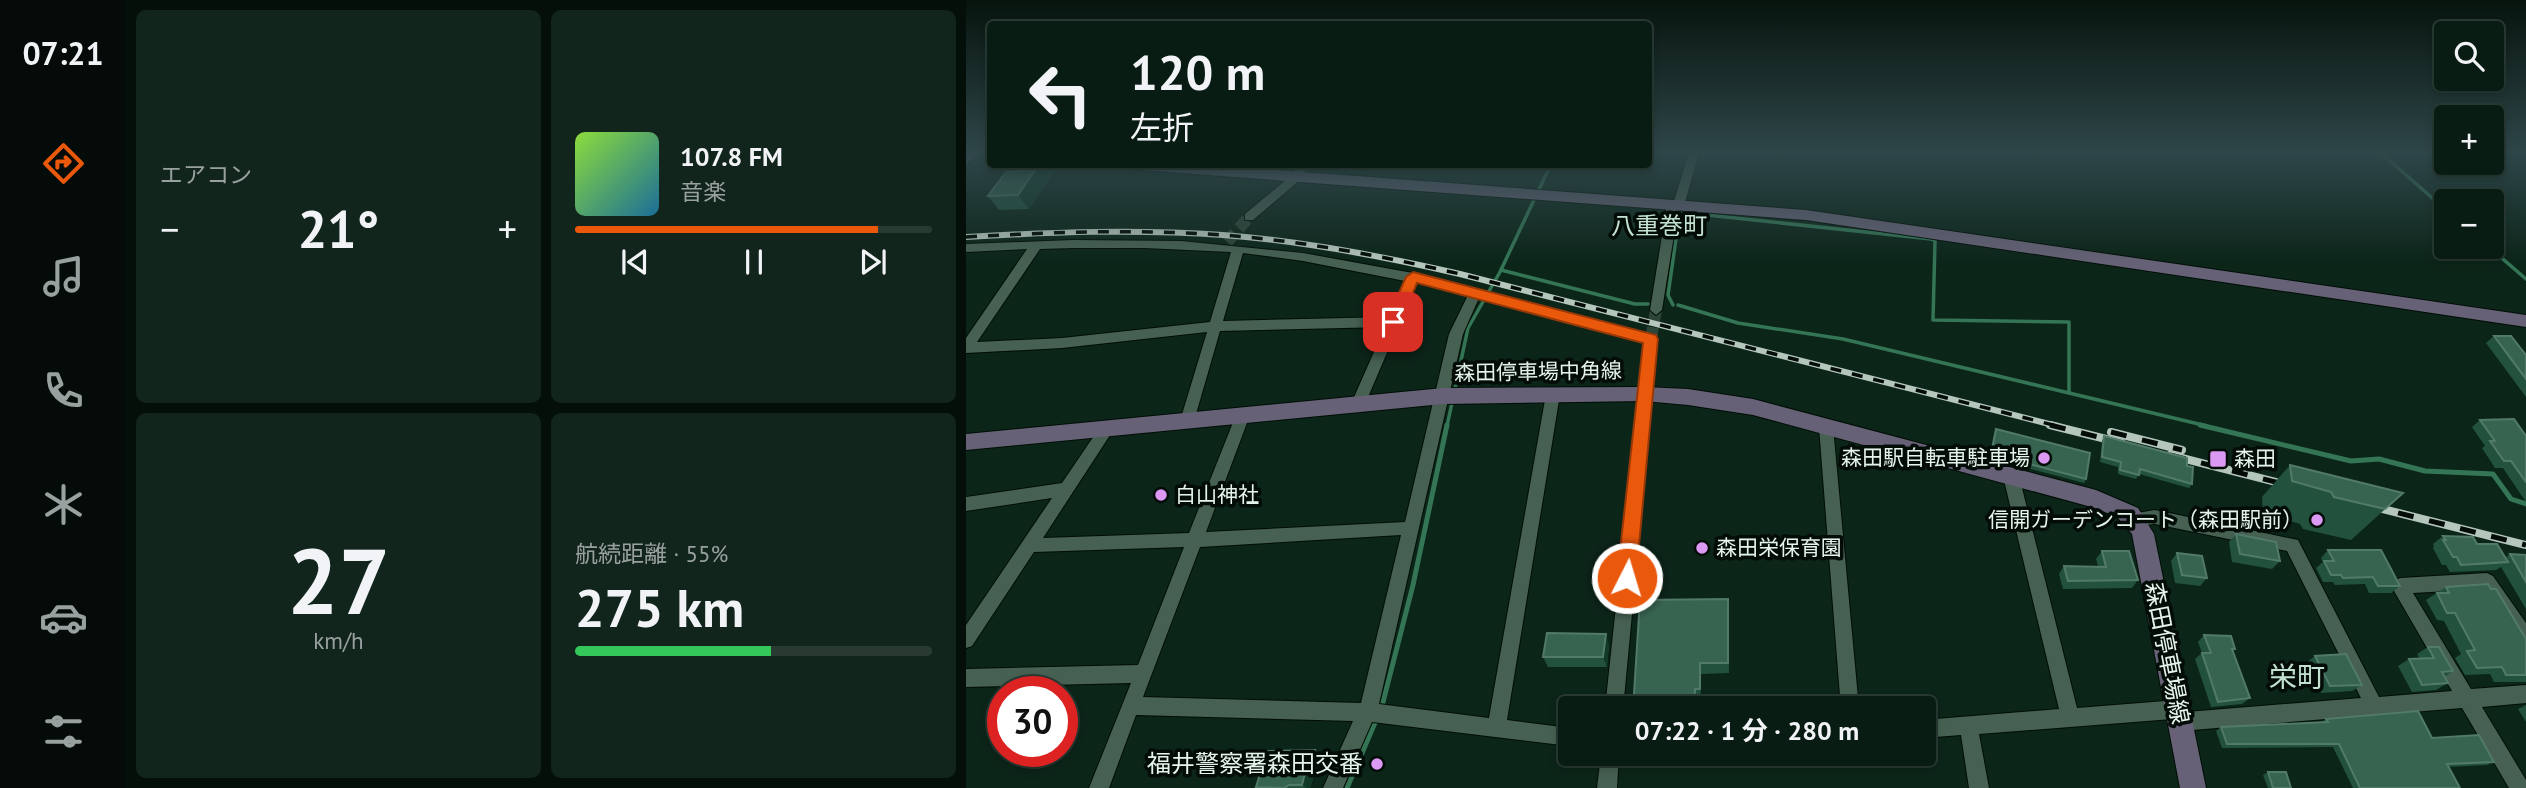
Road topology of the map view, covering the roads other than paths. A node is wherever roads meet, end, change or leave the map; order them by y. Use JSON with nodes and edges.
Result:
{"nodes":[{"id":1,"x":1279,"y":190,"type":"edge"},
{"id":2,"x":1507,"y":190,"type":"edge"},
{"id":3,"x":1681,"y":190,"type":"edge"},
{"id":4,"x":1675,"y":205,"type":"junction"},
{"id":5,"x":1249,"y":217,"type":"tunnel mouth"},
{"id":6,"x":1036,"y":244,"type":"junction"},
{"id":7,"x":1230,"y":247,"type":"junction"},
{"id":8,"x":966,"y":248,"type":"edge"},
{"id":9,"x":1413,"y":277,"type":"junction"},
{"id":10,"x":1475,"y":293,"type":"junction"},
{"id":11,"x":1656,"y":310,"type":"tunnel mouth"},
{"id":12,"x":2526,"y":321,"type":"edge"},
{"id":13,"x":1393,"y":322,"type":"junction"},
{"id":14,"x":1215,"y":326,"type":"junction"},
{"id":15,"x":966,"y":348,"type":"edge"},
{"id":16,"x":1553,"y":394,"type":"junction"},
{"id":17,"x":1644,"y":394,"type":"junction"},
{"id":18,"x":1452,"y":396,"type":"junction"},
{"id":19,"x":1358,"y":404,"type":"junction"},
{"id":20,"x":1244,"y":415,"type":"junction"},
{"id":21,"x":1187,"y":421,"type":"junction"},
{"id":22,"x":1826,"y":426,"type":"junction"},
{"id":23,"x":1107,"y":428,"type":"junction"},
{"id":24,"x":966,"y":442,"type":"edge"},
{"id":25,"x":2011,"y":476,"type":"junction"},
{"id":26,"x":1067,"y":489,"type":"junction"},
{"id":27,"x":966,"y":504,"type":"edge"},
{"id":28,"x":2137,"y":519,"type":"junction"},
{"id":29,"x":1412,"y":528,"type":"junction"},
{"id":30,"x":1196,"y":540,"type":"junction"},
{"id":31,"x":1030,"y":545,"type":"junction"},
{"id":32,"x":2526,"y":638,"type":"edge"},
{"id":33,"x":966,"y":640,"type":"edge"},
{"id":34,"x":1144,"y":674,"type":"junction"},
{"id":35,"x":966,"y":678,"type":"edge"},
{"id":36,"x":2526,"y":694,"type":"edge"},
{"id":37,"x":1616,"y":696,"type":"edge"},
{"id":38,"x":1849,"y":696,"type":"edge"},
{"id":39,"x":2468,"y":699,"type":"junction"},
{"id":40,"x":1131,"y":706,"type":"junction"},
{"id":41,"x":2375,"y":707,"type":"junction"},
{"id":42,"x":1367,"y":712,"type":"junction"},
{"id":43,"x":2179,"y":715,"type":"junction"},
{"id":44,"x":2070,"y":717,"type":"junction"},
{"id":45,"x":1969,"y":726,"type":"junction"},
{"id":46,"x":1496,"y":728,"type":"junction"},
{"id":47,"x":1936,"y":729,"type":"edge"},
{"id":48,"x":1558,"y":736,"type":"edge"},
{"id":49,"x":1609,"y":766,"type":"edge"},
{"id":50,"x":1099,"y":788,"type":"edge"},
{"id":51,"x":1333,"y":788,"type":"edge"},
{"id":52,"x":1607,"y":788,"type":"edge"},
{"id":53,"x":1979,"y":788,"type":"edge"},
{"id":54,"x":2193,"y":788,"type":"edge"},
{"id":55,"x":2520,"y":788,"type":"edge"}],
"edges":[{"from":1,"to":5,"type":"street"},
{"from":2,"to":4,"type":"street"},
{"from":3,"to":4,"type":"street"},
{"from":4,"to":11,"type":"street"},
{"from":4,"to":12,"type":"street"},
{"from":6,"to":7,"type":"street"},
{"from":6,"to":8,"type":"street"},
{"from":6,"to":15,"type":"street"},
{"from":7,"to":9,"type":"street"},
{"from":7,"to":14,"type":"street"},
{"from":9,"to":10,"type":"street"},
{"from":9,"to":13,"type":"street"},
{"from":10,"to":17,"type":"street"},
{"from":10,"to":18,"type":"street"},
{"from":13,"to":14,"type":"street"},
{"from":13,"to":19,"type":"street"},
{"from":14,"to":15,"type":"street"},
{"from":14,"to":21,"type":"street"},
{"from":16,"to":17,"type":"main road","name":"森田停車場中角線"},
{"from":16,"to":18,"type":"main road","name":"森田停車場中角線"},
{"from":16,"to":46,"type":"street"},
{"from":17,"to":22,"type":"main road","name":"森田停車場中角線"},
{"from":17,"to":37,"type":"street"},
{"from":18,"to":19,"type":"main road","name":"森田停車場中角線"},
{"from":18,"to":29,"type":"street"},
{"from":19,"to":20,"type":"main road","name":"森田停車場中角線"},
{"from":20,"to":21,"type":"main road","name":"森田停車場中角線"},
{"from":20,"to":30,"type":"street"},
{"from":21,"to":23,"type":"main road","name":"森田停車場中角線"},
{"from":22,"to":25,"type":"main road","name":"森田停車場中角線"},
{"from":22,"to":38,"type":"street"},
{"from":23,"to":24,"type":"main road","name":"森田停車場中角線"},
{"from":23,"to":26,"type":"street"},
{"from":25,"to":28,"type":"main road","name":"森田停車場中角線"},
{"from":25,"to":44,"type":"street"},
{"from":26,"to":27,"type":"street"},
{"from":26,"to":31,"type":"street"},
{"from":28,"to":41,"type":"street"},
{"from":28,"to":43,"type":"main road","name":"森田停車場線"},
{"from":29,"to":30,"type":"street"},
{"from":29,"to":42,"type":"street"},
{"from":30,"to":31,"type":"street"},
{"from":30,"to":34,"type":"street"},
{"from":31,"to":33,"type":"street"},
{"from":32,"to":39,"type":"street"},
{"from":34,"to":35,"type":"street"},
{"from":34,"to":40,"type":"street"},
{"from":36,"to":39,"type":"street"},
{"from":39,"to":41,"type":"street"},
{"from":39,"to":55,"type":"street"},
{"from":40,"to":42,"type":"street"},
{"from":40,"to":50,"type":"street"},
{"from":41,"to":43,"type":"street"},
{"from":42,"to":46,"type":"street"},
{"from":42,"to":51,"type":"street"},
{"from":43,"to":44,"type":"street"},
{"from":43,"to":54,"type":"main road","name":"森田停車場線"},
{"from":44,"to":45,"type":"street"},
{"from":45,"to":47,"type":"street"},
{"from":45,"to":53,"type":"street"},
{"from":46,"to":48,"type":"street"},
{"from":49,"to":52,"type":"street"}]}
